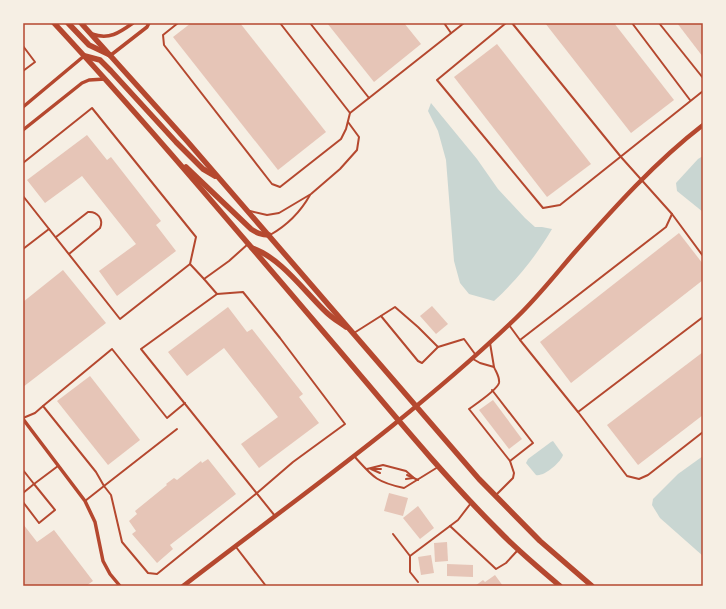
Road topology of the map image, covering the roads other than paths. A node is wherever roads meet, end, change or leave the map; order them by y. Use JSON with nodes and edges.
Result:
{"nodes":[{"id":1,"x":54,"y":23,"type":"edge"},
{"id":2,"x":68,"y":23,"type":"edge"},
{"id":3,"x":81,"y":23,"type":"edge"},
{"id":4,"x":133,"y":23,"type":"edge"},
{"id":5,"x":149,"y":23,"type":"edge"},
{"id":6,"x":178,"y":23,"type":"edge"},
{"id":7,"x":280,"y":23,"type":"edge"},
{"id":8,"x":310,"y":23,"type":"edge"},
{"id":9,"x":444,"y":23,"type":"edge"},
{"id":10,"x":464,"y":23,"type":"edge"},
{"id":11,"x":506,"y":23,"type":"edge"},
{"id":12,"x":512,"y":23,"type":"edge"},
{"id":13,"x":632,"y":23,"type":"edge"},
{"id":14,"x":659,"y":23,"type":"edge"},
{"id":15,"x":90,"y":33,"type":"junction"},
{"id":16,"x":451,"y":33,"type":"junction"},
{"id":17,"x":23,"y":46,"type":"edge"},
{"id":18,"x":111,"y":55,"type":"junction"},
{"id":19,"x":84,"y":56,"type":"junction"},
{"id":20,"x":23,"y":71,"type":"edge"},
{"id":21,"x":703,"y":78,"type":"edge"},
{"id":22,"x":106,"y":80,"type":"junction"},
{"id":23,"x":703,"y":91,"type":"edge"},
{"id":24,"x":369,"y":98,"type":"junction"},
{"id":25,"x":690,"y":100,"type":"junction"},
{"id":26,"x":23,"y":107,"type":"edge"},
{"id":27,"x":350,"y":113,"type":"junction"},
{"id":28,"x":348,"y":122,"type":"junction"},
{"id":29,"x":703,"y":125,"type":"edge"},
{"id":30,"x":23,"y":130,"type":"edge"},
{"id":31,"x":164,"y":146,"type":"junction"},
{"id":32,"x":620,"y":157,"type":"junction"},
{"id":33,"x":23,"y":163,"type":"edge"},
{"id":34,"x":641,"y":179,"type":"junction"},
{"id":35,"x":221,"y":180,"type":"junction"},
{"id":36,"x":311,"y":194,"type":"junction"},
{"id":37,"x":23,"y":196,"type":"edge"},
{"id":38,"x":249,"y":211,"type":"junction"},
{"id":39,"x":672,"y":214,"type":"junction"},
{"id":40,"x":49,"y":229,"type":"junction"},
{"id":41,"x":269,"y":235,"type":"junction"},
{"id":42,"x":56,"y":237,"type":"junction"},
{"id":43,"x":250,"y":246,"type":"junction"},
{"id":44,"x":23,"y":249,"type":"edge"},
{"id":45,"x":69,"y":254,"type":"junction"},
{"id":46,"x":703,"y":256,"type":"edge"},
{"id":47,"x":190,"y":264,"type":"junction"},
{"id":48,"x":204,"y":279,"type":"junction"},
{"id":49,"x":217,"y":294,"type":"junction"},
{"id":50,"x":381,"y":316,"type":"junction"},
{"id":51,"x":703,"y":317,"type":"edge"},
{"id":52,"x":509,"y":325,"type":"junction"},
{"id":53,"x":354,"y":333,"type":"junction"},
{"id":54,"x":520,"y":340,"type":"junction"},
{"id":55,"x":490,"y":342,"type":"junction"},
{"id":56,"x":438,"y":347,"type":"junction"},
{"id":57,"x":476,"y":355,"type":"junction"},
{"id":58,"x":472,"y":358,"type":"junction"},
{"id":59,"x":494,"y":367,"type":"junction"},
{"id":60,"x":492,"y":390,"type":"junction"},
{"id":61,"x":185,"y":403,"type":"junction"},
{"id":62,"x":43,"y":406,"type":"junction"},
{"id":63,"x":416,"y":406,"type":"junction"},
{"id":64,"x":578,"y":412,"type":"junction"},
{"id":65,"x":23,"y":419,"type":"edge"},
{"id":66,"x":399,"y":420,"type":"junction"},
{"id":67,"x":177,"y":429,"type":"dead end"},
{"id":68,"x":703,"y":432,"type":"edge"},
{"id":69,"x":354,"y":455,"type":"junction"},
{"id":70,"x":510,"y":461,"type":"junction"},
{"id":71,"x":58,"y":466,"type":"junction"},
{"id":72,"x":439,"y":466,"type":"junction"},
{"id":73,"x":367,"y":469,"type":"junction"},
{"id":74,"x":371,"y":469,"type":"junction"},
{"id":75,"x":381,"y":469,"type":"dead end"},
{"id":76,"x":23,"y":470,"type":"edge"},
{"id":77,"x":380,"y":473,"type":"dead end"},
{"id":78,"x":408,"y":475,"type":"dead end"},
{"id":79,"x":414,"y":478,"type":"junction"},
{"id":80,"x":406,"y":479,"type":"dead end"},
{"id":81,"x":418,"y":480,"type":"junction"},
{"id":82,"x":34,"y":484,"type":"junction"},
{"id":83,"x":104,"y":486,"type":"junction"},
{"id":84,"x":23,"y":493,"type":"edge"},
{"id":85,"x":257,"y":493,"type":"junction"},
{"id":86,"x":495,"y":496,"type":"junction"},
{"id":87,"x":84,"y":501,"type":"junction"},
{"id":88,"x":23,"y":502,"type":"edge"},
{"id":89,"x":472,"y":502,"type":"junction"},
{"id":90,"x":275,"y":516,"type":"junction"},
{"id":91,"x":450,"y":526,"type":"junction"},
{"id":92,"x":393,"y":534,"type":"dead end"},
{"id":93,"x":235,"y":546,"type":"junction"},
{"id":94,"x":518,"y":550,"type":"junction"},
{"id":95,"x":410,"y":556,"type":"junction"},
{"id":96,"x":418,"y":582,"type":"dead end"},
{"id":97,"x":119,"y":585,"type":"edge"},
{"id":98,"x":183,"y":586,"type":"edge"},
{"id":99,"x":266,"y":586,"type":"edge"},
{"id":100,"x":560,"y":586,"type":"edge"},
{"id":101,"x":592,"y":586,"type":"edge"}],
"edges":[{"from":1,"to":19,"type":"main road"},
{"from":2,"to":18,"type":"main road"},
{"from":3,"to":15,"type":"main road"},
{"from":4,"to":15,"type":"street"},
{"from":5,"to":18,"type":"street"},
{"from":6,"to":28,"type":"lane"},
{"from":7,"to":27,"type":"lane"},
{"from":8,"to":24,"type":"lane"},
{"from":9,"to":16,"type":"lane"},
{"from":10,"to":16,"type":"lane"},
{"from":11,"to":32,"type":"lane"},
{"from":12,"to":32,"type":"lane"},
{"from":13,"to":25,"type":"lane"},
{"from":14,"to":21,"type":"lane"},
{"from":15,"to":18,"type":"main road"},
{"from":16,"to":24,"type":"lane"},
{"from":17,"to":20,"type":"lane"},
{"from":18,"to":35,"type":"main road"},
{"from":19,"to":22,"type":"main road"},
{"from":19,"to":26,"type":"street"},
{"from":19,"to":35,"type":"main road"},
{"from":22,"to":30,"type":"street"},
{"from":22,"to":31,"type":"main road"},
{"from":23,"to":25,"type":"lane"},
{"from":24,"to":27,"type":"lane"},
{"from":25,"to":32,"type":"lane"},
{"from":27,"to":28,"type":"lane"},
{"from":28,"to":36,"type":"lane"},
{"from":29,"to":34,"type":"street"},
{"from":31,"to":41,"type":"main road"},
{"from":31,"to":43,"type":"main road"},
{"from":32,"to":34,"type":"lane"},
{"from":33,"to":47,"type":"lane"},
{"from":34,"to":39,"type":"lane"},
{"from":34,"to":52,"type":"street"},
{"from":35,"to":38,"type":"main road"},
{"from":36,"to":38,"type":"lane"},
{"from":36,"to":41,"type":"lane"},
{"from":37,"to":40,"type":"lane"},
{"from":38,"to":41,"type":"main road"},
{"from":39,"to":46,"type":"lane"},
{"from":39,"to":54,"type":"lane"},
{"from":40,"to":42,"type":"lane"},
{"from":40,"to":44,"type":"lane"},
{"from":41,"to":53,"type":"main road"},
{"from":42,"to":45,"type":"lane"},
{"from":42,"to":45,"type":"lane"},
{"from":43,"to":48,"type":"lane"},
{"from":43,"to":53,"type":"main road"},
{"from":43,"to":66,"type":"main road"},
{"from":45,"to":47,"type":"lane"},
{"from":47,"to":48,"type":"lane"},
{"from":48,"to":49,"type":"lane"},
{"from":49,"to":61,"type":"lane"},
{"from":49,"to":85,"type":"lane"},
{"from":50,"to":53,"type":"lane"},
{"from":50,"to":56,"type":"lane"},
{"from":50,"to":56,"type":"lane"},
{"from":51,"to":64,"type":"lane"},
{"from":52,"to":54,"type":"lane"},
{"from":52,"to":55,"type":"street"},
{"from":53,"to":63,"type":"main road"},
{"from":54,"to":64,"type":"lane"},
{"from":55,"to":57,"type":"street"},
{"from":55,"to":59,"type":"lane"},
{"from":56,"to":57,"type":"lane"},
{"from":57,"to":58,"type":"street"},
{"from":58,"to":59,"type":"lane"},
{"from":58,"to":63,"type":"street"},
{"from":59,"to":60,"type":"lane"},
{"from":60,"to":70,"type":"lane"},
{"from":60,"to":70,"type":"lane"},
{"from":61,"to":62,"type":"lane"},
{"from":61,"to":85,"type":"lane"},
{"from":62,"to":65,"type":"lane"},
{"from":62,"to":83,"type":"lane"},
{"from":63,"to":66,"type":"street"},
{"from":63,"to":86,"type":"main road"},
{"from":64,"to":68,"type":"lane"},
{"from":65,"to":71,"type":"street"},
{"from":66,"to":69,"type":"street"},
{"from":66,"to":72,"type":"main road"},
{"from":67,"to":83,"type":"lane"},
{"from":69,"to":73,"type":"lane"},
{"from":69,"to":90,"type":"street"},
{"from":70,"to":86,"type":"lane"},
{"from":71,"to":82,"type":"lane"},
{"from":71,"to":87,"type":"street"},
{"from":72,"to":81,"type":"lane"},
{"from":72,"to":89,"type":"main road"},
{"from":73,"to":74,"type":"lane"},
{"from":73,"to":81,"type":"lane"},
{"from":74,"to":75,"type":"lane"},
{"from":74,"to":77,"type":"lane"},
{"from":74,"to":79,"type":"lane"},
{"from":76,"to":82,"type":"lane"},
{"from":78,"to":79,"type":"lane"},
{"from":79,"to":80,"type":"lane"},
{"from":79,"to":81,"type":"lane"},
{"from":82,"to":84,"type":"lane"},
{"from":82,"to":88,"type":"lane"},
{"from":83,"to":85,"type":"lane"},
{"from":83,"to":87,"type":"lane"},
{"from":85,"to":90,"type":"lane"},
{"from":86,"to":101,"type":"main road"},
{"from":87,"to":97,"type":"street"},
{"from":89,"to":91,"type":"lane"},
{"from":89,"to":94,"type":"main road"},
{"from":90,"to":93,"type":"street"},
{"from":91,"to":94,"type":"lane"},
{"from":91,"to":95,"type":"lane"},
{"from":92,"to":95,"type":"lane"},
{"from":93,"to":98,"type":"street"},
{"from":93,"to":99,"type":"lane"},
{"from":94,"to":100,"type":"main road"},
{"from":95,"to":96,"type":"lane"}]}
